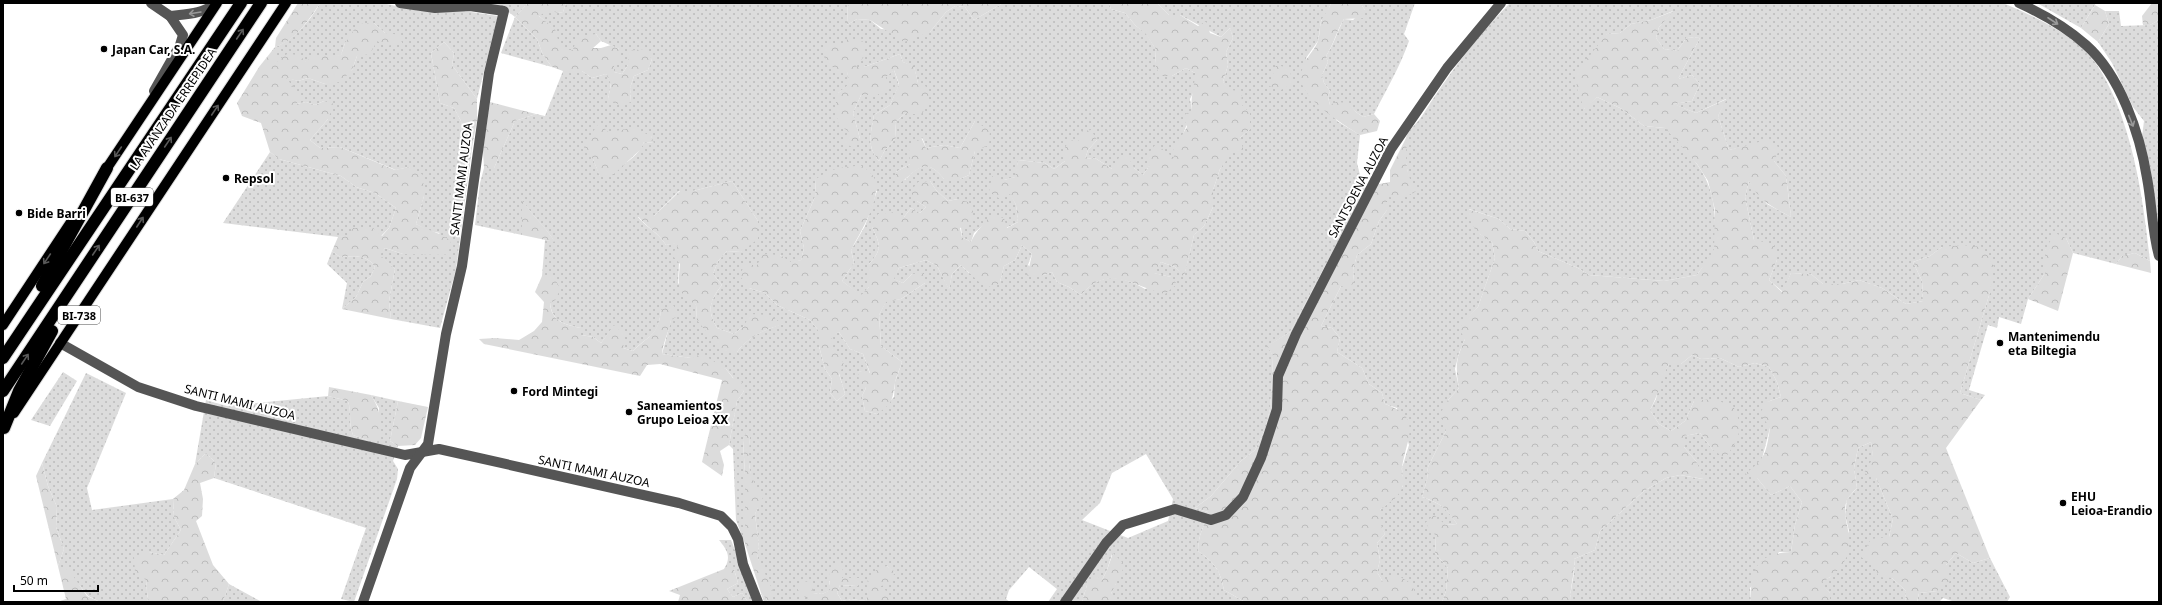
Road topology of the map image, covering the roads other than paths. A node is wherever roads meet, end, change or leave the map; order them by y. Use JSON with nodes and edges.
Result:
{"nodes":[{"id":1,"x":151,"y":3,"type":"edge"},
{"id":2,"x":217,"y":3,"type":"edge"},
{"id":3,"x":241,"y":3,"type":"edge"},
{"id":4,"x":261,"y":3,"type":"edge"},
{"id":5,"x":286,"y":3,"type":"edge"},
{"id":6,"x":400,"y":3,"type":"edge"},
{"id":7,"x":1501,"y":3,"type":"edge"},
{"id":8,"x":2019,"y":3,"type":"edge"},
{"id":9,"x":170,"y":16,"type":"junction"},
{"id":10,"x":137,"y":123,"type":"junction"},
{"id":11,"x":107,"y":168,"type":"junction"},
{"id":12,"x":2159,"y":256,"type":"edge"},
{"id":13,"x":63,"y":301,"type":"junction"},
{"id":14,"x":3,"y":325,"type":"edge"},
{"id":15,"x":18,"y":334,"type":"junction"},
{"id":16,"x":60,"y":343,"type":"junction"},
{"id":17,"x":3,"y":358,"type":"edge"},
{"id":18,"x":3,"y":391,"type":"edge"},
{"id":19,"x":3,"y":429,"type":"edge"},
{"id":20,"x":423,"y":452,"type":"junction"},
{"id":21,"x":363,"y":602,"type":"edge"},
{"id":22,"x":758,"y":602,"type":"edge"},
{"id":23,"x":1065,"y":602,"type":"edge"}],
"edges":[{"from":1,"to":9,"type":"street"},
{"from":2,"to":9,"type":"street","one_way":true},
{"from":2,"to":10,"type":"main road"},
{"from":3,"to":15,"type":"highway","name":"LA AVANZADA ERREPIDEA","number":"BI-637"},
{"from":13,"to":4,"type":"highway","name":"LA AVANZADA ERREPIDEA","number":"BI-637","one_way":true},
{"from":16,"to":5,"type":"main road","number":"BI-738","one_way":true},
{"from":6,"to":20,"type":"street","name":"SANTI MAMI AUZOA"},
{"from":7,"to":23,"type":"street","name":"SANTSOENA AUZOA"},
{"from":8,"to":12,"type":"street","one_way":true},
{"from":9,"to":10,"type":"street"},
{"from":10,"to":11,"type":"main road","one_way":true},
{"from":11,"to":14,"type":"main road","one_way":true},
{"from":11,"to":15,"type":"highway"},
{"from":18,"to":13,"type":"highway","name":"LA AVANZADA ERREPIDEA","number":"BI-637","one_way":true},
{"from":13,"to":19,"type":"highway"},
{"from":15,"to":17,"type":"highway","name":"LA AVANZADA ERREPIDEA","number":"BI-637"},
{"from":16,"to":19,"type":"main road","number":"BI-738"},
{"from":16,"to":20,"type":"street","name":"SANTI MAMI AUZOA"},
{"from":20,"to":21,"type":"street","name":"SANTI MAMI AUZOA"},
{"from":20,"to":22,"type":"street","name":"SANTI MAMI AUZOA"}]}
